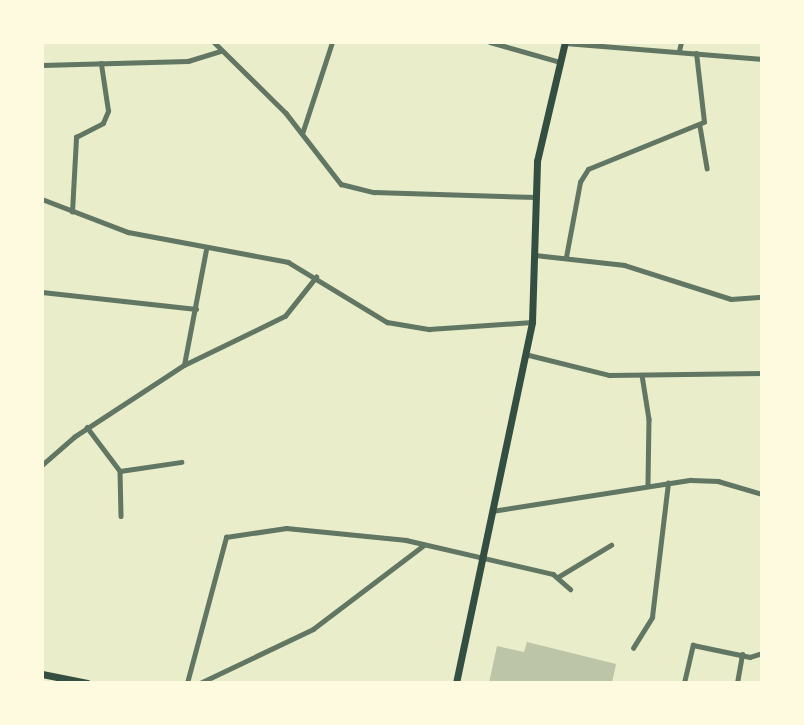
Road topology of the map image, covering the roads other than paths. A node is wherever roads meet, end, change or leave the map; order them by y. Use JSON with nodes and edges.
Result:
{"nodes":[{"id":1,"x":214,"y":42,"type":"edge"},
{"id":2,"x":332,"y":42,"type":"edge"},
{"id":3,"x":490,"y":42,"type":"edge"},
{"id":4,"x":565,"y":42,"type":"edge"},
{"id":5,"x":681,"y":42,"type":"edge"},
{"id":6,"x":221,"y":51,"type":"junction"},
{"id":7,"x":680,"y":51,"type":"junction"},
{"id":8,"x":696,"y":53,"type":"junction"},
{"id":9,"x":762,"y":59,"type":"edge"},
{"id":10,"x":560,"y":62,"type":"junction"},
{"id":11,"x":101,"y":64,"type":"junction"},
{"id":12,"x":42,"y":65,"type":"edge"},
{"id":13,"x":700,"y":126,"type":"junction"},
{"id":14,"x":302,"y":134,"type":"junction"},
{"id":15,"x":707,"y":168,"type":"dead end"},
{"id":16,"x":536,"y":197,"type":"junction"},
{"id":17,"x":42,"y":198,"type":"edge"},
{"id":18,"x":72,"y":212,"type":"junction"},
{"id":19,"x":206,"y":250,"type":"junction"},
{"id":20,"x":535,"y":255,"type":"junction"},
{"id":21,"x":566,"y":257,"type":"junction"},
{"id":22,"x":316,"y":277,"type":"junction"},
{"id":23,"x":42,"y":291,"type":"edge"},
{"id":24,"x":762,"y":297,"type":"edge"},
{"id":25,"x":196,"y":309,"type":"junction"},
{"id":26,"x":532,"y":322,"type":"junction"},
{"id":27,"x":525,"y":354,"type":"junction"},
{"id":28,"x":184,"y":365,"type":"junction"},
{"id":29,"x":762,"y":373,"type":"edge"},
{"id":30,"x":642,"y":375,"type":"junction"},
{"id":31,"x":87,"y":428,"type":"junction"},
{"id":32,"x":181,"y":462,"type":"dead end"},
{"id":33,"x":42,"y":465,"type":"edge"},
{"id":34,"x":120,"y":471,"type":"junction"},
{"id":35,"x":668,"y":483,"type":"junction"},
{"id":36,"x":648,"y":486,"type":"junction"},
{"id":37,"x":762,"y":494,"type":"edge"},
{"id":38,"x":492,"y":511,"type":"junction"},
{"id":39,"x":121,"y":516,"type":"dead end"},
{"id":40,"x":424,"y":545,"type":"junction"},
{"id":41,"x":611,"y":545,"type":"dead end"},
{"id":42,"x":482,"y":561,"type":"junction"},
{"id":43,"x":558,"y":577,"type":"junction"},
{"id":44,"x":570,"y":589,"type":"dead end"},
{"id":45,"x":633,"y":648,"type":"dead end"},
{"id":46,"x":762,"y":653,"type":"edge"},
{"id":47,"x":742,"y":654,"type":"junction"},
{"id":48,"x":42,"y":674,"type":"edge"},
{"id":49,"x":85,"y":683,"type":"edge"},
{"id":50,"x":186,"y":683,"type":"edge"},
{"id":51,"x":200,"y":683,"type":"edge"},
{"id":52,"x":456,"y":683,"type":"edge"},
{"id":53,"x":684,"y":683,"type":"edge"},
{"id":54,"x":737,"y":683,"type":"edge"}],
"edges":[{"from":1,"to":6,"type":"street"},
{"from":2,"to":14,"type":"street"},
{"from":3,"to":10,"type":"street"},
{"from":4,"to":7,"type":"street"},
{"from":4,"to":10,"type":"main road"},
{"from":5,"to":7,"type":"street"},
{"from":6,"to":11,"type":"street"},
{"from":6,"to":14,"type":"street"},
{"from":7,"to":8,"type":"street"},
{"from":8,"to":9,"type":"street"},
{"from":8,"to":13,"type":"street"},
{"from":10,"to":16,"type":"main road"},
{"from":11,"to":12,"type":"street"},
{"from":11,"to":18,"type":"street"},
{"from":13,"to":15,"type":"street"},
{"from":13,"to":21,"type":"street"},
{"from":14,"to":16,"type":"street"},
{"from":16,"to":20,"type":"main road"},
{"from":17,"to":18,"type":"street"},
{"from":18,"to":19,"type":"street"},
{"from":19,"to":22,"type":"street"},
{"from":19,"to":25,"type":"street"},
{"from":20,"to":21,"type":"street"},
{"from":20,"to":26,"type":"main road"},
{"from":21,"to":24,"type":"street"},
{"from":22,"to":26,"type":"street"},
{"from":22,"to":28,"type":"street"},
{"from":23,"to":25,"type":"street"},
{"from":25,"to":28,"type":"street"},
{"from":26,"to":27,"type":"main road"},
{"from":27,"to":30,"type":"street"},
{"from":27,"to":38,"type":"main road"},
{"from":28,"to":31,"type":"street"},
{"from":29,"to":30,"type":"street"},
{"from":30,"to":36,"type":"street"},
{"from":31,"to":33,"type":"street"},
{"from":31,"to":34,"type":"street"},
{"from":32,"to":34,"type":"street"},
{"from":34,"to":39,"type":"street"},
{"from":35,"to":36,"type":"street"},
{"from":35,"to":37,"type":"street"},
{"from":35,"to":45,"type":"street"},
{"from":36,"to":38,"type":"street"},
{"from":38,"to":42,"type":"main road"},
{"from":40,"to":42,"type":"street"},
{"from":40,"to":50,"type":"street"},
{"from":40,"to":51,"type":"street"},
{"from":41,"to":43,"type":"street"},
{"from":42,"to":43,"type":"street"},
{"from":42,"to":52,"type":"main road"},
{"from":43,"to":44,"type":"street"},
{"from":46,"to":47,"type":"street"},
{"from":47,"to":53,"type":"street"},
{"from":47,"to":54,"type":"street"},
{"from":48,"to":49,"type":"main road"}]}
